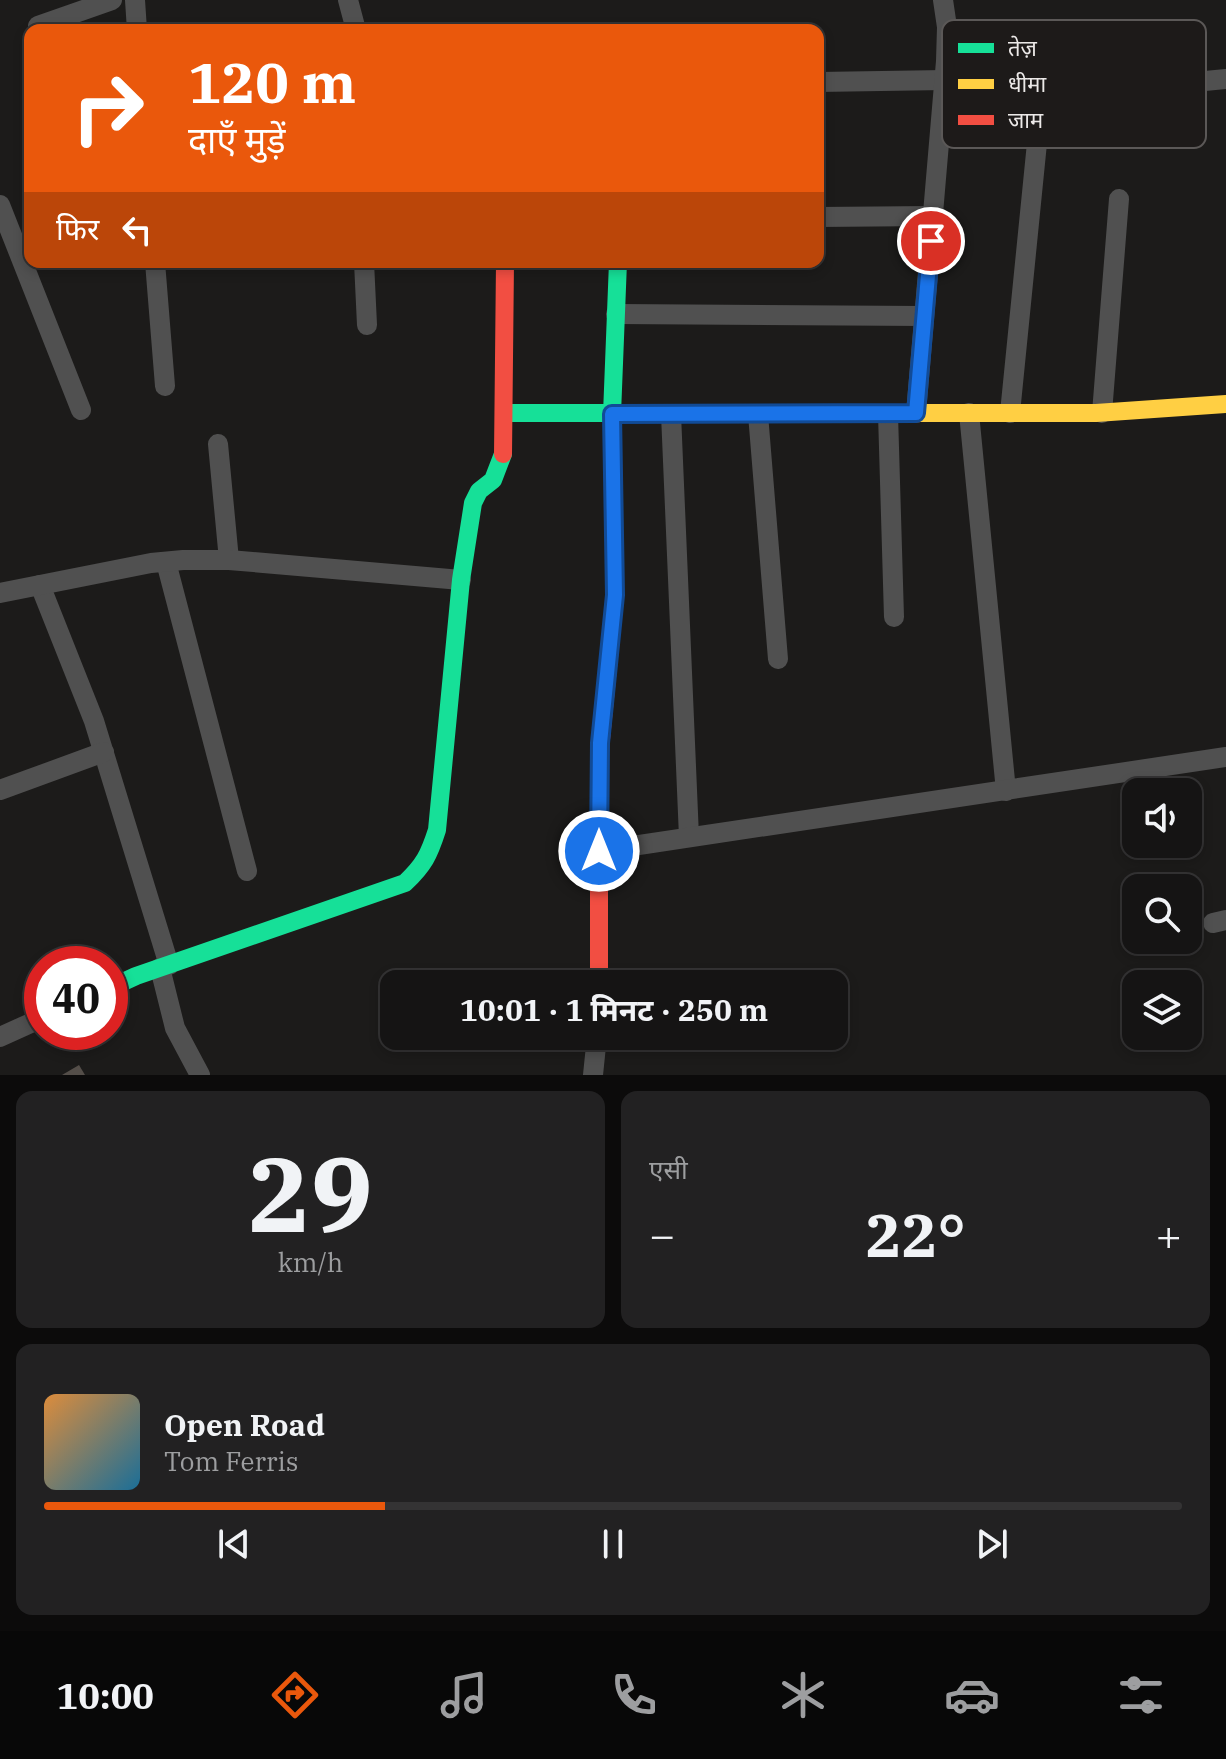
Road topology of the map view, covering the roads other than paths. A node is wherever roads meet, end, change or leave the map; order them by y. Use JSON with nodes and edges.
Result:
{"nodes":[{"id":1,"x":112,"y":0,"type":"edge"},
{"id":2,"x":135,"y":0,"type":"edge"},
{"id":3,"x":348,"y":0,"type":"edge"},
{"id":4,"x":943,"y":0,"type":"edge"},
{"id":5,"x":946,"y":20,"type":"edge"},
{"id":6,"x":44,"y":24,"type":"edge"},
{"id":7,"x":137,"y":24,"type":"edge"},
{"id":8,"x":354,"y":24,"type":"edge"},
{"id":9,"x":1226,"y":79,"type":"edge"},
{"id":10,"x":942,"y":80,"type":"edge"},
{"id":11,"x":1206,"y":81,"type":"edge"},
{"id":12,"x":824,"y":82,"type":"edge"},
{"id":13,"x":942,"y":114,"type":"edge"},
{"id":14,"x":1036,"y":148,"type":"edge"},
{"id":15,"x":1119,"y":199,"type":"dead end"},
{"id":16,"x":0,"y":205,"type":"edge"},
{"id":17,"x":933,"y":216,"type":"junction"},
{"id":18,"x":824,"y":217,"type":"edge"},
{"id":19,"x":24,"y":266,"type":"edge"},
{"id":20,"x":25,"y":268,"type":"edge"},
{"id":21,"x":155,"y":268,"type":"edge"},
{"id":22,"x":364,"y":268,"type":"edge"},
{"id":23,"x":505,"y":268,"type":"edge"},
{"id":24,"x":618,"y":268,"type":"edge"},
{"id":25,"x":616,"y":314,"type":"junction"},
{"id":26,"x":924,"y":316,"type":"junction"},
{"id":27,"x":367,"y":325,"type":"dead end"},
{"id":28,"x":165,"y":386,"type":"dead end"},
{"id":29,"x":1226,"y":404,"type":"edge"},
{"id":30,"x":81,"y":410,"type":"dead end"},
{"id":31,"x":504,"y":413,"type":"junction"},
{"id":32,"x":916,"y":413,"type":"junction"},
{"id":33,"x":969,"y":413,"type":"junction"},
{"id":34,"x":1010,"y":413,"type":"junction"},
{"id":35,"x":1102,"y":413,"type":"junction"},
{"id":36,"x":606,"y":414,"type":"junction"},
{"id":37,"x":671,"y":414,"type":"junction"},
{"id":38,"x":758,"y":414,"type":"junction"},
{"id":39,"x":888,"y":414,"type":"junction"},
{"id":40,"x":218,"y":444,"type":"dead end"},
{"id":41,"x":229,"y":560,"type":"junction"},
{"id":42,"x":166,"y":562,"type":"junction"},
{"id":43,"x":461,"y":580,"type":"junction"},
{"id":44,"x":40,"y":585,"type":"junction"},
{"id":45,"x":1,"y":590,"type":"edge"},
{"id":46,"x":894,"y":617,"type":"dead end"},
{"id":47,"x":778,"y":659,"type":"dead end"},
{"id":48,"x":104,"y":752,"type":"junction"},
{"id":49,"x":1226,"y":757,"type":"edge"},
{"id":50,"x":0,"y":790,"type":"edge"},
{"id":51,"x":1006,"y":791,"type":"junction"},
{"id":52,"x":689,"y":837,"type":"junction"},
{"id":53,"x":599,"y":851,"type":"junction"},
{"id":54,"x":247,"y":871,"type":"dead end"},
{"id":55,"x":165,"y":966,"type":"junction"},
{"id":56,"x":599,"y":970,"type":"edge"},
{"id":57,"x":128,"y":981,"type":"edge"},
{"id":58,"x":24,"y":1026,"type":"edge"},
{"id":59,"x":0,"y":1037,"type":"edge"},
{"id":60,"x":596,"y":1050,"type":"edge"},
{"id":61,"x":194,"y":1073,"type":"edge"},
{"id":62,"x":593,"y":1075,"type":"edge"}],
"edges":[{"from":1,"to":6,"type":"street"},
{"from":2,"to":7,"type":"street"},
{"from":3,"to":8,"type":"street"},
{"from":4,"to":5,"type":"street"},
{"from":9,"to":11,"type":"street"},
{"from":10,"to":12,"type":"street"},
{"from":13,"to":17,"type":"street"},
{"from":14,"to":34,"type":"street"},
{"from":15,"to":35,"type":"street"},
{"from":16,"to":19,"type":"street"},
{"from":17,"to":18,"type":"street"},
{"from":17,"to":26,"type":"street"},
{"from":20,"to":30,"type":"street"},
{"from":21,"to":28,"type":"street"},
{"from":22,"to":27,"type":"street"},
{"from":23,"to":31,"type":"street"},
{"from":24,"to":25,"type":"street"},
{"from":25,"to":26,"type":"street"},
{"from":25,"to":36,"type":"street"},
{"from":26,"to":32,"type":"street"},
{"from":29,"to":35,"type":"street"},
{"from":31,"to":36,"type":"street"},
{"from":31,"to":43,"type":"street"},
{"from":32,"to":33,"type":"street"},
{"from":32,"to":39,"type":"street"},
{"from":33,"to":34,"type":"street"},
{"from":33,"to":51,"type":"street"},
{"from":34,"to":35,"type":"street"},
{"from":36,"to":37,"type":"street"},
{"from":36,"to":53,"type":"street"},
{"from":37,"to":38,"type":"street"},
{"from":37,"to":52,"type":"street"},
{"from":38,"to":39,"type":"street"},
{"from":38,"to":47,"type":"street"},
{"from":39,"to":46,"type":"street"},
{"from":40,"to":41,"type":"street"},
{"from":41,"to":42,"type":"street"},
{"from":41,"to":43,"type":"street"},
{"from":42,"to":44,"type":"street"},
{"from":42,"to":54,"type":"street"},
{"from":43,"to":55,"type":"street"},
{"from":44,"to":45,"type":"street"},
{"from":44,"to":48,"type":"street"},
{"from":48,"to":50,"type":"street"},
{"from":48,"to":55,"type":"street"},
{"from":49,"to":51,"type":"street"},
{"from":51,"to":52,"type":"street"},
{"from":52,"to":53,"type":"street"},
{"from":53,"to":56,"type":"street"},
{"from":55,"to":57,"type":"street"},
{"from":55,"to":61,"type":"street"},
{"from":58,"to":59,"type":"street"},
{"from":60,"to":62,"type":"street"}]}
